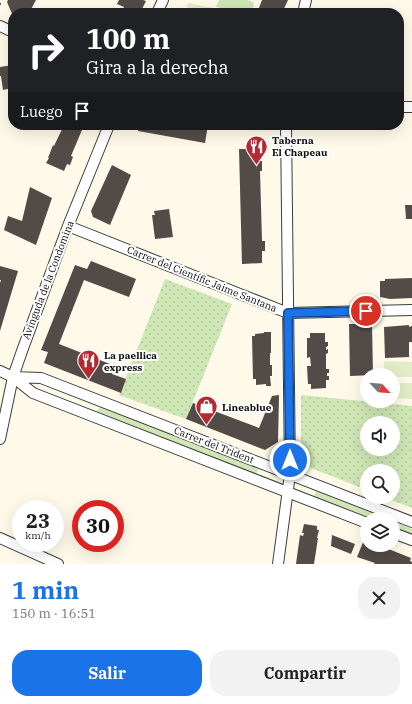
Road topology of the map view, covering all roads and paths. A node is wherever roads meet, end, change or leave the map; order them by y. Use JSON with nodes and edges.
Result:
{"nodes":[{"id":1,"x":107,"y":130,"type":"edge"},
{"id":2,"x":286,"y":130,"type":"edge"},
{"id":3,"x":68,"y":226,"type":"junction"},
{"id":4,"x":412,"y":310,"type":"edge"},
{"id":5,"x":288,"y":313,"type":"junction"},
{"id":6,"x":0,"y":371,"type":"edge"},
{"id":7,"x":14,"y":377,"type":"junction"},
{"id":8,"x":0,"y":438,"type":"edge"},
{"id":9,"x":290,"y":474,"type":"junction"},
{"id":10,"x":288,"y":492,"type":"junction"},
{"id":11,"x":360,"y":520,"type":"edge"},
{"id":12,"x":412,"y":522,"type":"edge"},
{"id":13,"x":400,"y":536,"type":"edge"},
{"id":14,"x":0,"y":538,"type":"edge"},
{"id":15,"x":412,"y":540,"type":"edge"},
{"id":16,"x":58,"y":564,"type":"edge"},
{"id":17,"x":278,"y":564,"type":"edge"}],
"edges":[{"from":1,"to":3,"type":"street","name":"Avinguda de la Condomina"},
{"from":2,"to":5,"type":"street"},
{"from":3,"to":5,"type":"street","name":"Carrer del Científic Jaime Santana"},
{"from":3,"to":7,"type":"street","name":"Avinguda de la Condomina"},
{"from":4,"to":5,"type":"street","name":"Carrer del Científic Jaime Santana"},
{"from":5,"to":9,"type":"street"},
{"from":6,"to":7,"type":"street","name":"Carrer del Trident"},
{"from":7,"to":8,"type":"street","name":"Avinguda de la Condomina"},
{"from":7,"to":9,"type":"street","name":"Carrer del Trident"},
{"from":7,"to":10,"type":"street","name":"Carrer del Trident"},
{"from":9,"to":10,"type":"street"},
{"from":9,"to":12,"type":"street","name":"Carrer del Trident"},
{"from":10,"to":11,"type":"street","name":"Carrer del Trident"},
{"from":10,"to":17,"type":"street"},
{"from":13,"to":15,"type":"street"},
{"from":14,"to":16,"type":"street"}]}
